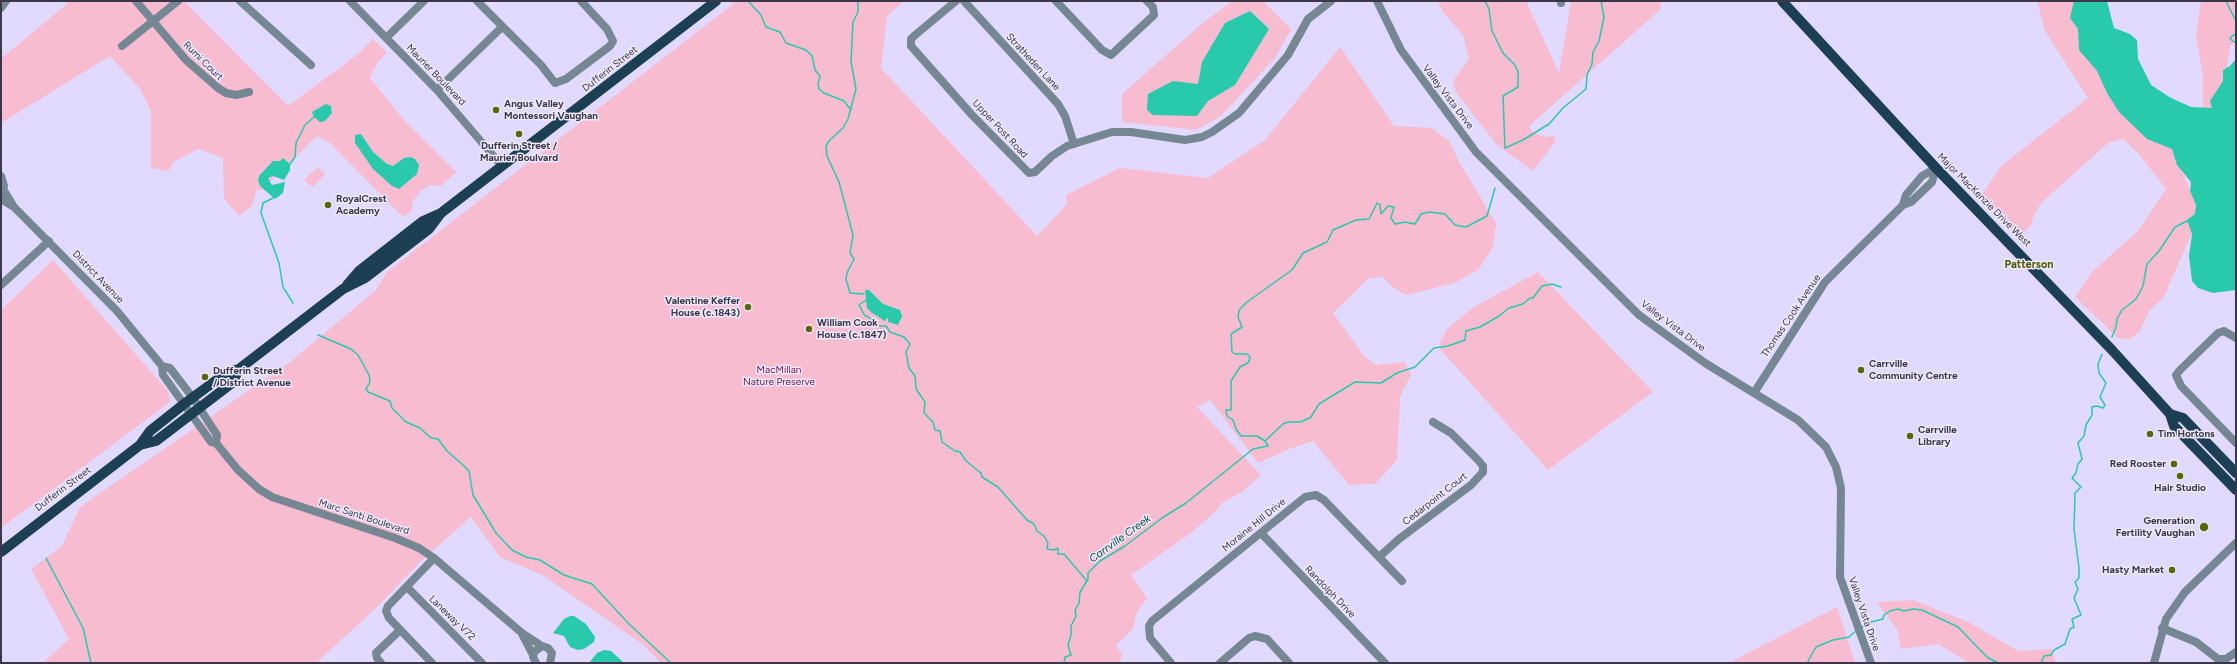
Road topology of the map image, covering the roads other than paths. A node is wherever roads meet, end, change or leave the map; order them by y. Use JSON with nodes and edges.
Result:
{"nodes":[{"id":1,"x":6,"y":1,"type":"edge"},
{"id":2,"x":136,"y":1,"type":"edge"},
{"id":3,"x":178,"y":1,"type":"edge"},
{"id":4,"x":240,"y":1,"type":"edge"},
{"id":5,"x":350,"y":1,"type":"edge"},
{"id":6,"x":424,"y":1,"type":"edge"},
{"id":7,"x":477,"y":1,"type":"edge"},
{"id":8,"x":581,"y":1,"type":"edge"},
{"id":9,"x":716,"y":1,"type":"edge"},
{"id":10,"x":956,"y":1,"type":"edge"},
{"id":11,"x":964,"y":1,"type":"edge"},
{"id":12,"x":1056,"y":1,"type":"edge"},
{"id":13,"x":1147,"y":1,"type":"edge"},
{"id":14,"x":1331,"y":1,"type":"edge"},
{"id":15,"x":1377,"y":1,"type":"edge"},
{"id":16,"x":1782,"y":1,"type":"edge"},
{"id":17,"x":1,"y":8,"type":"edge"},
{"id":18,"x":153,"y":22,"type":"junction"},
{"id":19,"x":502,"y":26,"type":"junction"},
{"id":20,"x":386,"y":38,"type":"junction"},
{"id":21,"x":122,"y":46,"type":"dead end"},
{"id":22,"x":311,"y":65,"type":"dead end"},
{"id":23,"x":437,"y":90,"type":"junction"},
{"id":24,"x":249,"y":92,"type":"dead end"},
{"id":25,"x":1074,"y":144,"type":"junction"},
{"id":26,"x":502,"y":166,"type":"junction"},
{"id":27,"x":1936,"y":168,"type":"junction"},
{"id":28,"x":1,"y":176,"type":"edge"},
{"id":29,"x":2,"y":191,"type":"edge"},
{"id":30,"x":1,"y":199,"type":"edge"},
{"id":31,"x":14,"y":208,"type":"junction"},
{"id":32,"x":49,"y":241,"type":"junction"},
{"id":33,"x":1,"y":285,"type":"edge"},
{"id":34,"x":2236,"y":338,"type":"edge"},
{"id":35,"x":162,"y":366,"type":"junction"},
{"id":36,"x":239,"y":369,"type":"junction"},
{"id":37,"x":1754,"y":393,"type":"junction"},
{"id":38,"x":193,"y":398,"type":"junction"},
{"id":39,"x":184,"y":404,"type":"junction"},
{"id":40,"x":199,"y":407,"type":"junction"},
{"id":41,"x":190,"y":414,"type":"junction"},
{"id":42,"x":2170,"y":414,"type":"junction"},
{"id":43,"x":1433,"y":422,"type":"dead end"},
{"id":44,"x":216,"y":443,"type":"junction"},
{"id":45,"x":2236,"y":443,"type":"edge"},
{"id":46,"x":140,"y":446,"type":"junction"},
{"id":47,"x":2236,"y":473,"type":"edge"},
{"id":48,"x":2236,"y":490,"type":"edge"},
{"id":49,"x":1261,"y":533,"type":"junction"},
{"id":50,"x":2236,"y":543,"type":"edge"},
{"id":51,"x":1,"y":552,"type":"edge"},
{"id":52,"x":1379,"y":557,"type":"junction"},
{"id":53,"x":434,"y":558,"type":"junction"},
{"id":54,"x":1402,"y":581,"type":"dead end"},
{"id":55,"x":407,"y":587,"type":"junction"},
{"id":56,"x":2162,"y":628,"type":"junction"},
{"id":57,"x":400,"y":630,"type":"junction"},
{"id":58,"x":522,"y":633,"type":"junction"},
{"id":59,"x":542,"y":646,"type":"junction"},
{"id":60,"x":2236,"y":652,"type":"edge"},
{"id":61,"x":533,"y":660,"type":"edge"},
{"id":62,"x":552,"y":662,"type":"edge"},
{"id":63,"x":381,"y":663,"type":"edge"},
{"id":64,"x":432,"y":663,"type":"edge"},
{"id":65,"x":482,"y":663,"type":"edge"},
{"id":66,"x":1171,"y":663,"type":"edge"},
{"id":67,"x":1220,"y":663,"type":"edge"},
{"id":68,"x":1289,"y":663,"type":"edge"},
{"id":69,"x":1385,"y":663,"type":"edge"},
{"id":70,"x":1871,"y":663,"type":"edge"},
{"id":71,"x":2154,"y":663,"type":"edge"}],
"edges":[{"from":1,"to":17,"type":"street"},
{"from":2,"to":18,"type":"street","name":"Rumi Court"},
{"from":3,"to":18,"type":"street"},
{"from":4,"to":22,"type":"street"},
{"from":5,"to":20,"type":"street","name":"Maurier Boulevard"},
{"from":6,"to":20,"type":"street"},
{"from":7,"to":19,"type":"street"},
{"from":8,"to":19,"type":"street"},
{"from":9,"to":26,"type":"main road","name":"Dufferin Street"},
{"from":10,"to":25,"type":"street","name":"Upper Post Road"},
{"from":11,"to":25,"type":"street","name":"Stratheden Lane"},
{"from":12,"to":13,"type":"street"},
{"from":14,"to":25,"type":"street","name":"Upper Post Road"},
{"from":15,"to":37,"type":"street","name":"Valley Vista Drive"},
{"from":16,"to":27,"type":"main road","name":"Major MacKenzie Drive West"},
{"from":18,"to":21,"type":"street"},
{"from":18,"to":24,"type":"street","name":"Rumi Court"},
{"from":19,"to":23,"type":"street"},
{"from":20,"to":23,"type":"street","name":"Maurier Boulevard"},
{"from":23,"to":26,"type":"street","name":"Maurier Boulevard"},
{"from":26,"to":36,"type":"main road","name":"Dufferin Street"},
{"from":27,"to":37,"type":"street","name":"Thomas Cook Avenue"},
{"from":27,"to":42,"type":"main road","name":"Major MacKenzie Drive West"},
{"from":28,"to":29,"type":"street","name":"District Avenue"},
{"from":29,"to":31,"type":"street","name":"District Avenue"},
{"from":30,"to":31,"type":"street","name":"District Avenue"},
{"from":31,"to":32,"type":"street","name":"District Avenue"},
{"from":32,"to":33,"type":"street"},
{"from":32,"to":35,"type":"street","name":"District Avenue"},
{"from":34,"to":45,"type":"street"},
{"from":35,"to":38,"type":"street","name":"District Avenue"},
{"from":35,"to":39,"type":"street","name":"District Avenue"},
{"from":36,"to":38,"type":"main road","name":"Dufferin Street"},
{"from":36,"to":40,"type":"main road","name":"Dufferin Street"},
{"from":37,"to":70,"type":"street","name":"Valley Vista Drive"},
{"from":38,"to":39,"type":"main road","name":"Dufferin Street"},
{"from":38,"to":40,"type":"street","name":"District Avenue"},
{"from":39,"to":41,"type":"street","name":"District Avenue"},
{"from":39,"to":46,"type":"main road","name":"Dufferin Street"},
{"from":40,"to":41,"type":"main road","name":"Dufferin Street"},
{"from":40,"to":44,"type":"street","name":"Marc Santi Boulevard"},
{"from":41,"to":44,"type":"street","name":"Marc Santi Boulevard"},
{"from":41,"to":46,"type":"main road","name":"Dufferin Street"},
{"from":42,"to":47,"type":"main road","name":"Major MacKenzie Drive West"},
{"from":42,"to":48,"type":"main road","name":"Major MacKenzie Drive West"},
{"from":43,"to":52,"type":"street","name":"Cedarpoint Court"},
{"from":44,"to":53,"type":"street","name":"Marc Santi Boulevard"},
{"from":46,"to":51,"type":"main road","name":"Dufferin Street"},
{"from":49,"to":52,"type":"street","name":"Moraine Hill Drive"},
{"from":49,"to":66,"type":"street","name":"Moraine Hill Drive"},
{"from":49,"to":69,"type":"street","name":"Randolph Drive"},
{"from":50,"to":56,"type":"street"},
{"from":52,"to":54,"type":"street","name":"Moraine Hill Drive"},
{"from":53,"to":55,"type":"street"},
{"from":53,"to":58,"type":"street","name":"Marc Santi Boulevard"},
{"from":55,"to":57,"type":"street"},
{"from":55,"to":65,"type":"street","name":"Laneway V72"},
{"from":56,"to":60,"type":"street"},
{"from":56,"to":71,"type":"street"},
{"from":57,"to":63,"type":"street"},
{"from":57,"to":64,"type":"street"},
{"from":58,"to":59,"type":"street","name":"Marc Santi Boulevard"},
{"from":58,"to":61,"type":"street","name":"Marc Santi Boulevard"},
{"from":59,"to":61,"type":"street"},
{"from":59,"to":62,"type":"street","name":"Marc Santi Boulevard"},
{"from":67,"to":68,"type":"street"}]}
